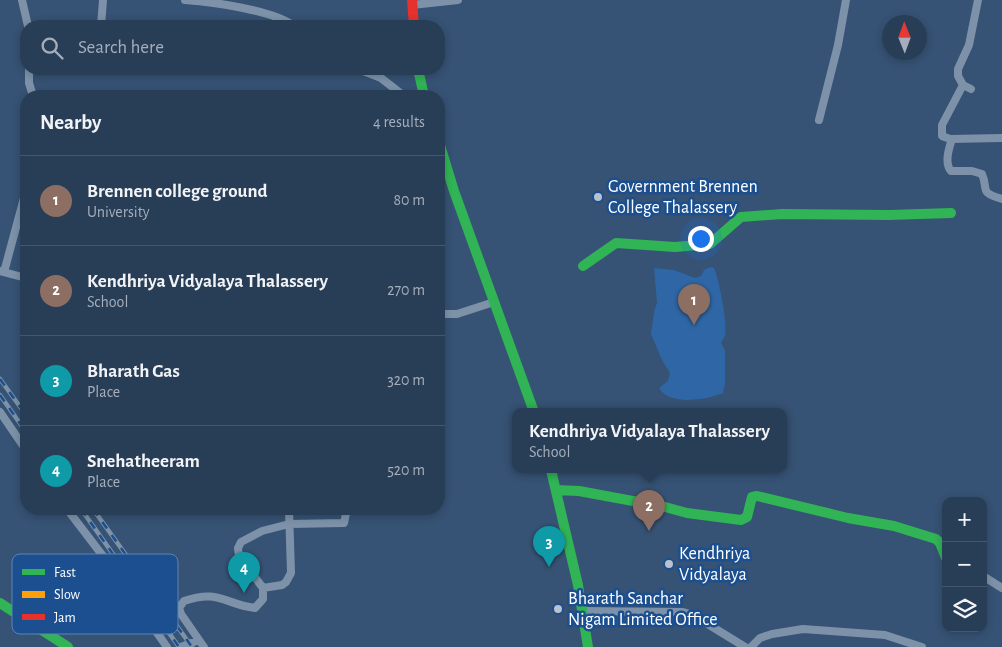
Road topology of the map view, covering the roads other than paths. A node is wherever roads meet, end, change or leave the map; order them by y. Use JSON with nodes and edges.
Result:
{"nodes":[{"id":1,"x":22,"y":0,"type":"edge"},
{"id":2,"x":103,"y":0,"type":"edge"},
{"id":3,"x":185,"y":0,"type":"edge"},
{"id":4,"x":458,"y":0,"type":"edge"},
{"id":5,"x":846,"y":0,"type":"edge"},
{"id":6,"x":978,"y":0,"type":"edge"},
{"id":7,"x":412,"y":3,"type":"edge"},
{"id":8,"x":27,"y":20,"type":"edge"},
{"id":9,"x":101,"y":20,"type":"edge"},
{"id":10,"x":283,"y":20,"type":"edge"},
{"id":11,"x":413,"y":20,"type":"edge"},
{"id":12,"x":29,"y":75,"type":"edge"},
{"id":13,"x":373,"y":75,"type":"edge"},
{"id":14,"x":419,"y":75,"type":"edge"},
{"id":15,"x":963,"y":85,"type":"junction"},
{"id":16,"x":971,"y":89,"type":"dead end"},
{"id":17,"x":31,"y":90,"type":"edge"},
{"id":18,"x":396,"y":90,"type":"edge"},
{"id":19,"x":423,"y":90,"type":"edge"},
{"id":20,"x":819,"y":120,"type":"dead end"},
{"id":21,"x":1002,"y":138,"type":"edge"},
{"id":22,"x":952,"y":139,"type":"junction"},
{"id":23,"x":445,"y":162,"type":"edge"},
{"id":24,"x":1002,"y":199,"type":"edge"},
{"id":25,"x":20,"y":211,"type":"edge"},
{"id":26,"x":951,"y":213,"type":"dead end"},
{"id":27,"x":582,"y":266,"type":"dead end"},
{"id":28,"x":2,"y":271,"type":"edge"},
{"id":29,"x":20,"y":276,"type":"edge"},
{"id":30,"x":494,"y":302,"type":"junction"},
{"id":31,"x":445,"y":314,"type":"edge"},
{"id":32,"x":533,"y":408,"type":"edge"},
{"id":33,"x":0,"y":412,"type":"edge"},
{"id":34,"x":20,"y":441,"type":"edge"},
{"id":35,"x":552,"y":473,"type":"edge"},
{"id":36,"x":556,"y":490,"type":"junction"},
{"id":37,"x":72,"y":515,"type":"edge"},
{"id":38,"x":289,"y":515,"type":"edge"},
{"id":39,"x":346,"y":515,"type":"edge"},
{"id":40,"x":289,"y":524,"type":"junction"},
{"id":41,"x":942,"y":546,"type":"edge"},
{"id":42,"x":102,"y":554,"type":"edge"},
{"id":43,"x":987,"y":579,"type":"edge"},
{"id":44,"x":263,"y":588,"type":"junction"},
{"id":45,"x":1002,"y":588,"type":"edge"},
{"id":46,"x":0,"y":603,"type":"edge"},
{"id":47,"x":12,"y":611,"type":"edge"},
{"id":48,"x":582,"y":611,"type":"junction"},
{"id":49,"x":48,"y":634,"type":"edge"},
{"id":50,"x":158,"y":634,"type":"edge"},
{"id":51,"x":201,"y":644,"type":"edge"},
{"id":52,"x":68,"y":647,"type":"edge"},
{"id":53,"x":167,"y":647,"type":"edge"},
{"id":54,"x":181,"y":647,"type":"edge"},
{"id":55,"x":588,"y":647,"type":"edge"},
{"id":56,"x":745,"y":647,"type":"edge"},
{"id":57,"x":751,"y":647,"type":"edge"},
{"id":58,"x":922,"y":647,"type":"edge"}],
"edges":[{"from":1,"to":8,"type":"street"},
{"from":2,"to":9,"type":"street"},
{"from":3,"to":10,"type":"street"},
{"from":4,"to":7,"type":"street"},
{"from":5,"to":20,"type":"street"},
{"from":6,"to":15,"type":"street"},
{"from":7,"to":11,"type":"street"},
{"from":12,"to":17,"type":"street"},
{"from":13,"to":18,"type":"street"},
{"from":14,"to":19,"type":"street"},
{"from":15,"to":16,"type":"street"},
{"from":15,"to":22,"type":"street"},
{"from":21,"to":22,"type":"street"},
{"from":22,"to":24,"type":"street"},
{"from":23,"to":30,"type":"street"},
{"from":25,"to":28,"type":"street"},
{"from":26,"to":27,"type":"street"},
{"from":28,"to":29,"type":"street"},
{"from":30,"to":31,"type":"street"},
{"from":30,"to":32,"type":"street"},
{"from":33,"to":34,"type":"street"},
{"from":35,"to":36,"type":"street"},
{"from":36,"to":41,"type":"street"},
{"from":36,"to":48,"type":"street"},
{"from":37,"to":42,"type":"street"},
{"from":38,"to":40,"type":"street"},
{"from":39,"to":40,"type":"street"},
{"from":40,"to":44,"type":"street"},
{"from":40,"to":44,"type":"street"},
{"from":43,"to":45,"type":"street"},
{"from":44,"to":51,"type":"street"},
{"from":46,"to":47,"type":"street"},
{"from":48,"to":55,"type":"street"},
{"from":48,"to":56,"type":"street"},
{"from":49,"to":52,"type":"street"},
{"from":50,"to":53,"type":"street"},
{"from":51,"to":54,"type":"street"},
{"from":57,"to":58,"type":"street"}]}
